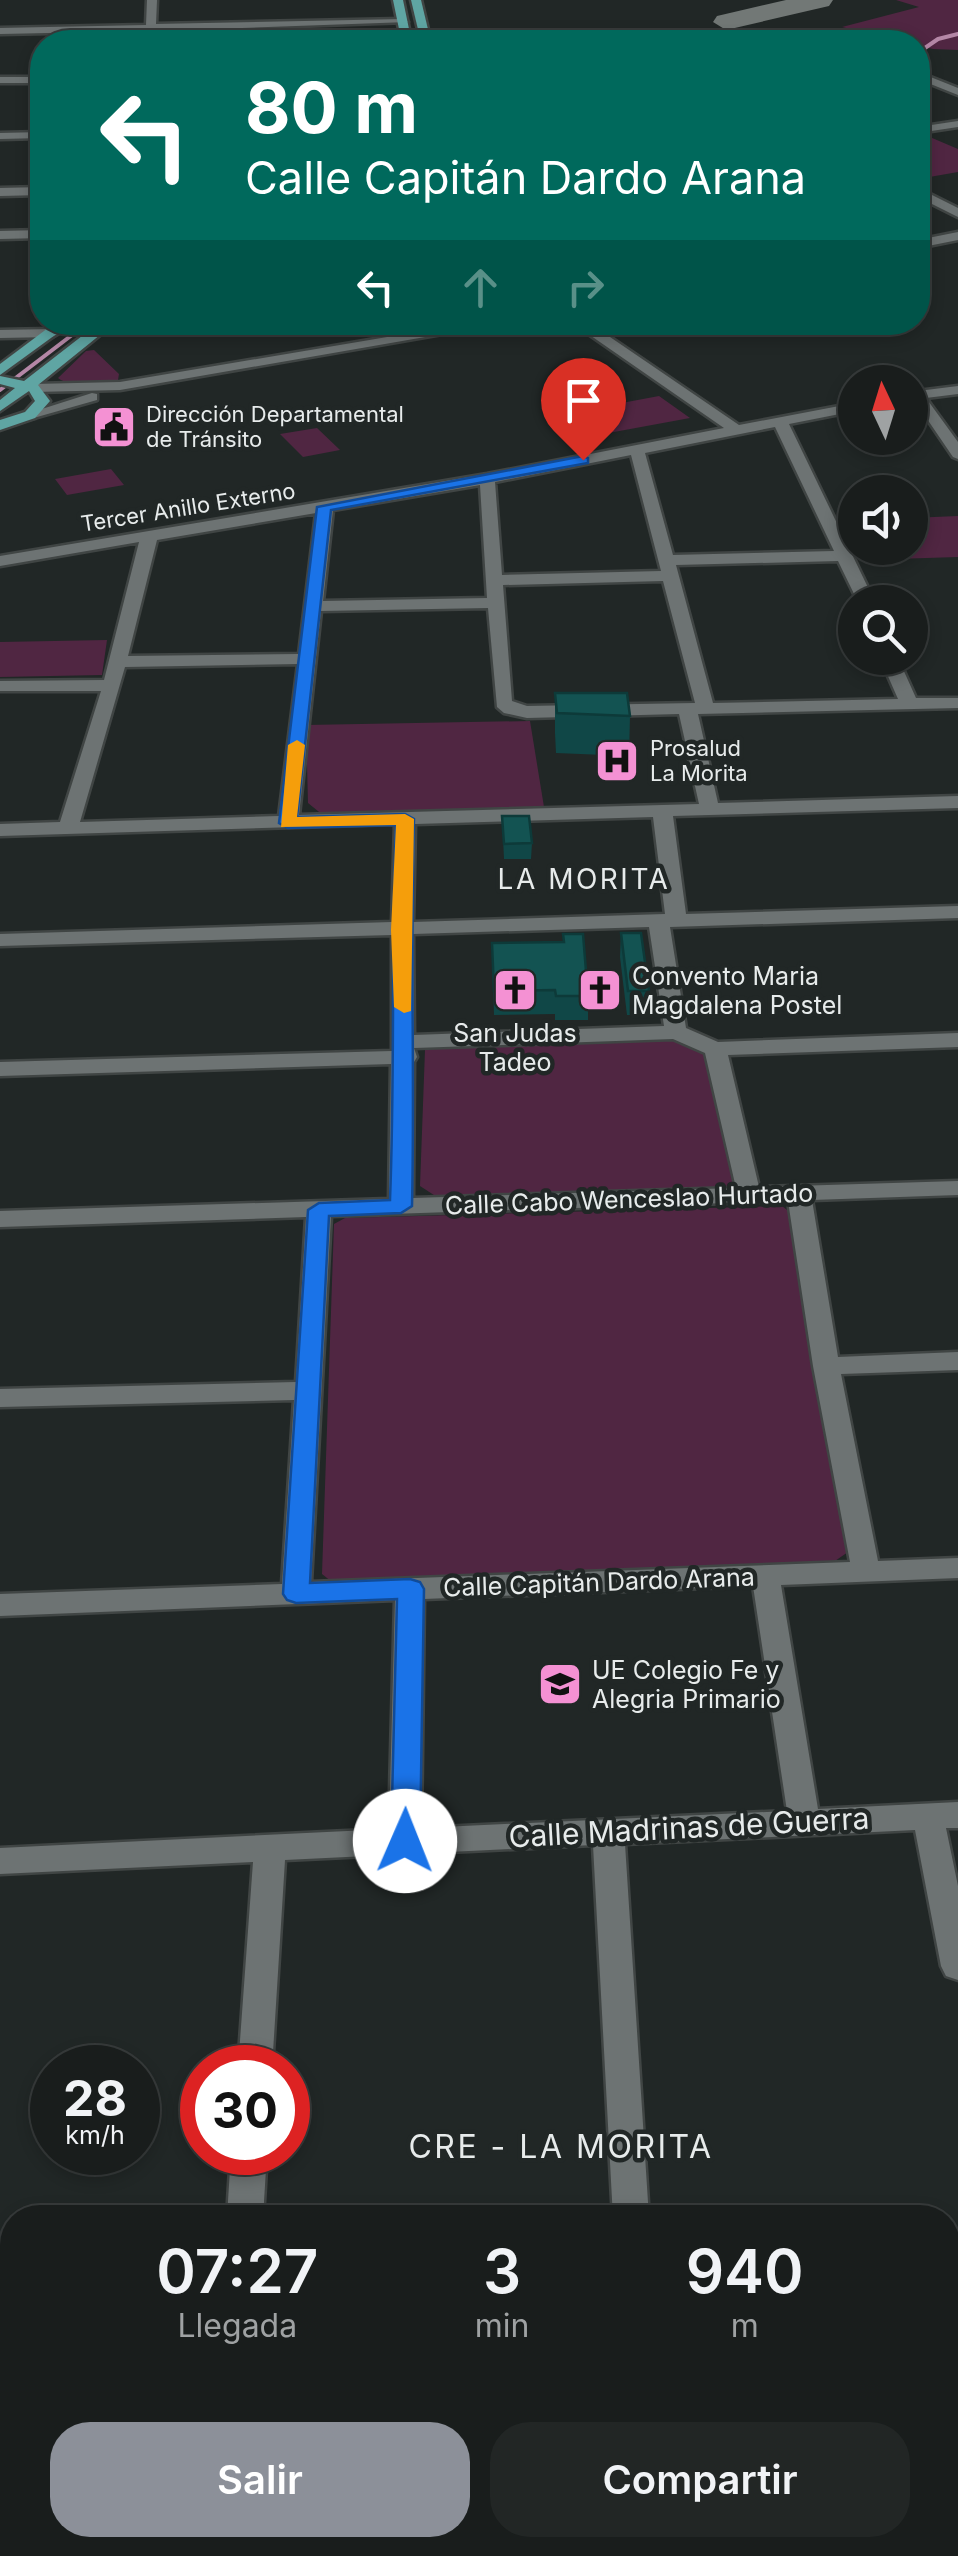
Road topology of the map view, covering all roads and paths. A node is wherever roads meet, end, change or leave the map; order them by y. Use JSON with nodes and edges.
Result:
{"nodes":[{"id":1,"x":152,"y":0,"type":"edge"},
{"id":2,"x":398,"y":0,"type":"edge"},
{"id":3,"x":416,"y":0,"type":"edge"},
{"id":4,"x":150,"y":28,"type":"junction"},
{"id":5,"x":30,"y":30,"type":"edge"},
{"id":6,"x":50,"y":30,"type":"edge"},
{"id":7,"x":276,"y":30,"type":"edge"},
{"id":8,"x":402,"y":30,"type":"edge"},
{"id":9,"x":424,"y":30,"type":"edge"},
{"id":10,"x":0,"y":31,"type":"edge"},
{"id":11,"x":0,"y":80,"type":"edge"},
{"id":12,"x":30,"y":80,"type":"edge"},
{"id":13,"x":930,"y":80,"type":"edge"},
{"id":14,"x":958,"y":92,"type":"edge"},
{"id":15,"x":958,"y":124,"type":"edge"},
{"id":16,"x":930,"y":129,"type":"edge"},
{"id":17,"x":30,"y":135,"type":"edge"},
{"id":18,"x":0,"y":136,"type":"edge"},
{"id":19,"x":30,"y":191,"type":"edge"},
{"id":20,"x":0,"y":192,"type":"edge"},
{"id":21,"x":930,"y":198,"type":"edge"},
{"id":22,"x":958,"y":213,"type":"edge"},
{"id":23,"x":30,"y":234,"type":"edge"},
{"id":24,"x":0,"y":235,"type":"edge"},
{"id":25,"x":958,"y":236,"type":"edge"},
{"id":26,"x":930,"y":242,"type":"edge"},
{"id":27,"x":30,"y":333,"type":"edge"},
{"id":28,"x":0,"y":334,"type":"edge"},
{"id":29,"x":49,"y":335,"type":"edge"},
{"id":30,"x":92,"y":335,"type":"edge"},
{"id":31,"x":399,"y":335,"type":"edge"},
{"id":32,"x":422,"y":335,"type":"edge"},
{"id":33,"x":597,"y":335,"type":"edge"},
{"id":34,"x":403,"y":338,"type":"junction"},
{"id":35,"x":30,"y":349,"type":"junction"},
{"id":36,"x":0,"y":362,"type":"edge"},
{"id":37,"x":0,"y":371,"type":"edge"},
{"id":38,"x":0,"y":380,"type":"edge"},
{"id":39,"x":958,"y":380,"type":"edge"},
{"id":40,"x":135,"y":383,"type":"junction"},
{"id":41,"x":26,"y":385,"type":"junction"},
{"id":42,"x":958,"y":390,"type":"edge"},
{"id":43,"x":932,"y":392,"type":"junction"},
{"id":44,"x":928,"y":393,"type":"edge"},
{"id":45,"x":0,"y":407,"type":"edge"},
{"id":46,"x":928,"y":409,"type":"edge"},
{"id":47,"x":838,"y":411,"type":"edge"},
{"id":48,"x":25,"y":417,"type":"junction"},
{"id":49,"x":781,"y":422,"type":"junction"},
{"id":50,"x":0,"y":427,"type":"edge"},
{"id":51,"x":738,"y":431,"type":"junction"},
{"id":52,"x":637,"y":450,"type":"junction"},
{"id":53,"x":958,"y":454,"type":"edge"},
{"id":54,"x":487,"y":479,"type":"junction"},
{"id":55,"x":324,"y":507,"type":"junction"},
{"id":56,"x":149,"y":537,"type":"junction"},
{"id":57,"x":838,"y":540,"type":"edge"},
{"id":58,"x":838,"y":557,"type":"edge"},
{"id":59,"x":0,"y":561,"type":"edge"},
{"id":60,"x":670,"y":568,"type":"junction"},
{"id":61,"x":493,"y":580,"type":"junction"},
{"id":62,"x":496,"y":603,"type":"junction"},
{"id":63,"x":316,"y":606,"type":"junction"},
{"id":64,"x":307,"y":658,"type":"junction"},
{"id":65,"x":116,"y":662,"type":"junction"},
{"id":66,"x":897,"y":675,"type":"edge"},
{"id":67,"x":112,"y":685,"type":"junction"},
{"id":68,"x":0,"y":686,"type":"edge"},
{"id":69,"x":958,"y":704,"type":"edge"},
{"id":70,"x":910,"y":705,"type":"junction"},
{"id":71,"x":696,"y":708,"type":"junction"},
{"id":72,"x":958,"y":802,"type":"edge"},
{"id":73,"x":710,"y":809,"type":"junction"},
{"id":74,"x":662,"y":810,"type":"junction"},
{"id":75,"x":405,"y":819,"type":"junction"},
{"id":76,"x":288,"y":823,"type":"junction"},
{"id":77,"x":68,"y":828,"type":"junction"},
{"id":78,"x":0,"y":830,"type":"edge"},
{"id":79,"x":958,"y":912,"type":"edge"},
{"id":80,"x":667,"y":920,"type":"junction"},
{"id":81,"x":401,"y":930,"type":"junction"},
{"id":82,"x":0,"y":940,"type":"edge"},
{"id":83,"x":676,"y":1032,"type":"junction"},
{"id":84,"x":958,"y":1040,"type":"edge"},
{"id":85,"x":406,"y":1049,"type":"junction"},
{"id":86,"x":715,"y":1049,"type":"junction"},
{"id":87,"x":0,"y":1069,"type":"edge"},
{"id":88,"x":958,"y":1188,"type":"edge"},
{"id":89,"x":799,"y":1193,"type":"junction"},
{"id":90,"x":749,"y":1194,"type":"junction"},
{"id":91,"x":401,"y":1206,"type":"junction"},
{"id":92,"x":319,"y":1210,"type":"junction"},
{"id":93,"x":0,"y":1219,"type":"edge"},
{"id":94,"x":958,"y":1361,"type":"edge"},
{"id":95,"x":826,"y":1366,"type":"junction"},
{"id":96,"x":306,"y":1391,"type":"junction"},
{"id":97,"x":0,"y":1398,"type":"edge"},
{"id":98,"x":958,"y":1568,"type":"edge"},
{"id":99,"x":866,"y":1572,"type":"junction"},
{"id":100,"x":765,"y":1576,"type":"junction"},
{"id":101,"x":410,"y":1589,"type":"junction"},
{"id":102,"x":296,"y":1594,"type":"junction"},
{"id":103,"x":0,"y":1605,"type":"edge"},
{"id":104,"x":943,"y":1816,"type":"edge"},
{"id":105,"x":804,"y":1822,"type":"junction"},
{"id":106,"x":608,"y":1832,"type":"junction"},
{"id":107,"x":405,"y":1841,"type":"junction"},
{"id":108,"x":270,"y":1848,"type":"junction"},
{"id":109,"x":0,"y":1860,"type":"edge"},
{"id":110,"x":958,"y":1966,"type":"edge"},
{"id":111,"x":257,"y":2045,"type":"edge"},
{"id":112,"x":247,"y":2175,"type":"edge"},
{"id":113,"x":245,"y":2205,"type":"edge"},
{"id":114,"x":630,"y":2205,"type":"edge"}],
"edges":[{"from":1,"to":4,"type":"street"},
{"from":2,"to":8,"type":"main road"},
{"from":3,"to":9,"type":"main road"},
{"from":4,"to":6,"type":"street"},
{"from":4,"to":7,"type":"street"},
{"from":5,"to":10,"type":"street"},
{"from":11,"to":12,"type":"street"},
{"from":13,"to":14,"type":"street"},
{"from":15,"to":16,"type":"street"},
{"from":17,"to":18,"type":"street"},
{"from":19,"to":20,"type":"street"},
{"from":21,"to":22,"type":"street"},
{"from":23,"to":24,"type":"street"},
{"from":25,"to":26,"type":"street"},
{"from":27,"to":28,"type":"street"},
{"from":29,"to":35,"type":"main road"},
{"from":30,"to":41,"type":"main road"},
{"from":31,"to":34,"type":"street"},
{"from":32,"to":34,"type":"street"},
{"from":33,"to":51,"type":"street"},
{"from":34,"to":40,"type":"street"},
{"from":35,"to":36,"type":"main road"},
{"from":35,"to":37,"type":"main road"},
{"from":38,"to":41,"type":"main road"},
{"from":39,"to":43,"type":"street"},
{"from":40,"to":41,"type":"street"},
{"from":40,"to":48,"type":"street"},
{"from":41,"to":45,"type":"main road"},
{"from":41,"to":48,"type":"main road"},
{"from":42,"to":43,"type":"street"},
{"from":43,"to":44,"type":"street"},
{"from":46,"to":53,"type":"street"},
{"from":47,"to":49,"type":"street","name":"Tercer Anillo Externo"},
{"from":48,"to":50,"type":"main road"},
{"from":49,"to":51,"type":"street","name":"Tercer Anillo Externo"},
{"from":49,"to":57,"type":"street"},
{"from":51,"to":52,"type":"street","name":"Tercer Anillo Externo"},
{"from":52,"to":54,"type":"street","name":"Tercer Anillo Externo"},
{"from":52,"to":60,"type":"street"},
{"from":54,"to":55,"type":"street","name":"Tercer Anillo Externo"},
{"from":54,"to":61,"type":"street"},
{"from":55,"to":56,"type":"street","name":"Tercer Anillo Externo"},
{"from":55,"to":63,"type":"street"},
{"from":56,"to":59,"type":"street","name":"Tercer Anillo Externo"},
{"from":56,"to":65,"type":"street"},
{"from":58,"to":60,"type":"street"},
{"from":60,"to":61,"type":"street"},
{"from":60,"to":71,"type":"street"},
{"from":61,"to":62,"type":"street"},
{"from":62,"to":63,"type":"street"},
{"from":62,"to":71,"type":"street"},
{"from":63,"to":64,"type":"street"},
{"from":64,"to":65,"type":"street"},
{"from":64,"to":76,"type":"street"},
{"from":65,"to":67,"type":"street"},
{"from":66,"to":70,"type":"street"},
{"from":67,"to":68,"type":"street"},
{"from":67,"to":77,"type":"street"},
{"from":69,"to":70,"type":"street"},
{"from":70,"to":71,"type":"street"},
{"from":71,"to":73,"type":"street"},
{"from":72,"to":73,"type":"street"},
{"from":73,"to":74,"type":"street"},
{"from":74,"to":75,"type":"street"},
{"from":74,"to":80,"type":"street"},
{"from":75,"to":76,"type":"street"},
{"from":75,"to":81,"type":"street"},
{"from":76,"to":77,"type":"street"},
{"from":77,"to":78,"type":"street"},
{"from":79,"to":80,"type":"street"},
{"from":80,"to":81,"type":"street"},
{"from":80,"to":83,"type":"street"},
{"from":81,"to":82,"type":"street"},
{"from":81,"to":85,"type":"street"},
{"from":83,"to":85,"type":"street"},
{"from":83,"to":86,"type":"street"},
{"from":84,"to":86,"type":"street"},
{"from":85,"to":87,"type":"street"},
{"from":85,"to":91,"type":"street"},
{"from":86,"to":90,"type":"street"},
{"from":88,"to":89,"type":"street","name":"Calle Cabo Wenceslao Hurtado"},
{"from":89,"to":90,"type":"street","name":"Calle Cabo Wenceslao Hurtado"},
{"from":89,"to":95,"type":"street"},
{"from":90,"to":91,"type":"street","name":"Calle Cabo Wenceslao Hurtado"},
{"from":91,"to":92,"type":"street","name":"Calle Cabo Wenceslao Hurtado"},
{"from":92,"to":93,"type":"street","name":"Calle Cabo Wenceslao Hurtado"},
{"from":92,"to":96,"type":"street"},
{"from":94,"to":95,"type":"street"},
{"from":95,"to":99,"type":"street"},
{"from":96,"to":97,"type":"street"},
{"from":96,"to":102,"type":"street"},
{"from":98,"to":99,"type":"street","name":"Calle Capitán Dardo Arana"},
{"from":99,"to":100,"type":"street","name":"Calle Capitán Dardo Arana"},
{"from":100,"to":101,"type":"street","name":"Calle Capitán Dardo Arana"},
{"from":100,"to":105,"type":"street"},
{"from":101,"to":102,"type":"street","name":"Calle Capitán Dardo Arana"},
{"from":101,"to":107,"type":"street"},
{"from":102,"to":103,"type":"street","name":"Calle Capitán Dardo Arana"},
{"from":104,"to":105,"type":"street","name":"Calle Madrinas de Guerra"},
{"from":104,"to":110,"type":"street"},
{"from":105,"to":106,"type":"street","name":"Calle Madrinas de Guerra"},
{"from":106,"to":107,"type":"street","name":"Calle Madrinas de Guerra"},
{"from":106,"to":114,"type":"street"},
{"from":107,"to":108,"type":"street","name":"Calle Madrinas de Guerra"},
{"from":108,"to":109,"type":"street","name":"Calle Madrinas de Guerra"},
{"from":108,"to":111,"type":"street"},
{"from":112,"to":113,"type":"street"}]}
